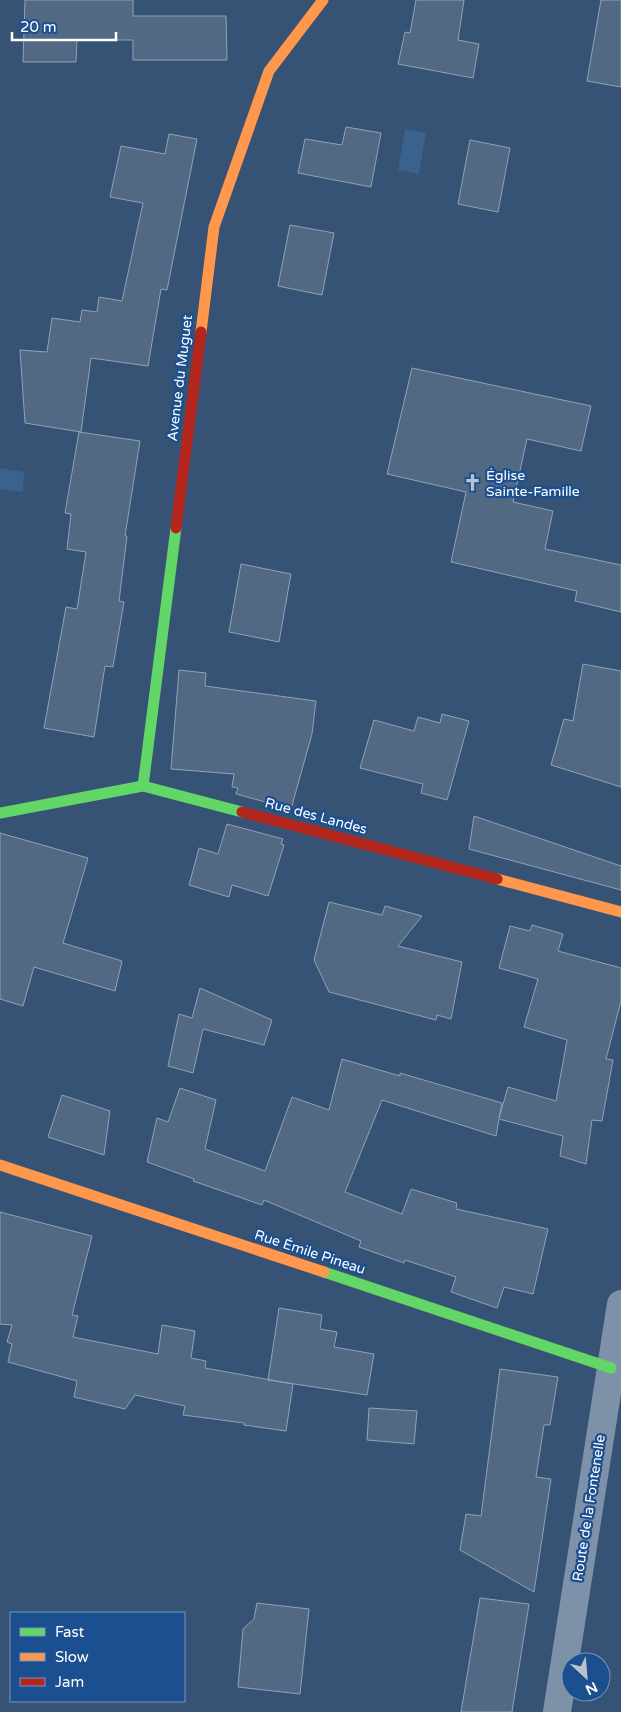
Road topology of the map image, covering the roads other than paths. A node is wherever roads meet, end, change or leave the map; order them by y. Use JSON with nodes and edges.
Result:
{"nodes":[{"id":1,"x":323,"y":0,"type":"edge"},
{"id":2,"x":143,"y":786,"type":"junction"},
{"id":3,"x":0,"y":813,"type":"edge"},
{"id":4,"x":621,"y":912,"type":"edge"},
{"id":5,"x":0,"y":1164,"type":"edge"},
{"id":6,"x":621,"y":1304,"type":"edge"},
{"id":7,"x":611,"y":1368,"type":"junction"},
{"id":8,"x":557,"y":1712,"type":"edge"}],
"edges":[{"from":1,"to":2,"type":"street","name":"Avenue du Muguet"},
{"from":2,"to":3,"type":"street","name":"Rue des Landes"},
{"from":2,"to":4,"type":"street","name":"Rue des Landes"},
{"from":5,"to":7,"type":"street","name":"Rue Émile Pineau"},
{"from":6,"to":7,"type":"street","name":"Route de la Fontenelle"},
{"from":7,"to":8,"type":"street","name":"Route de la Fontenelle"}]}
